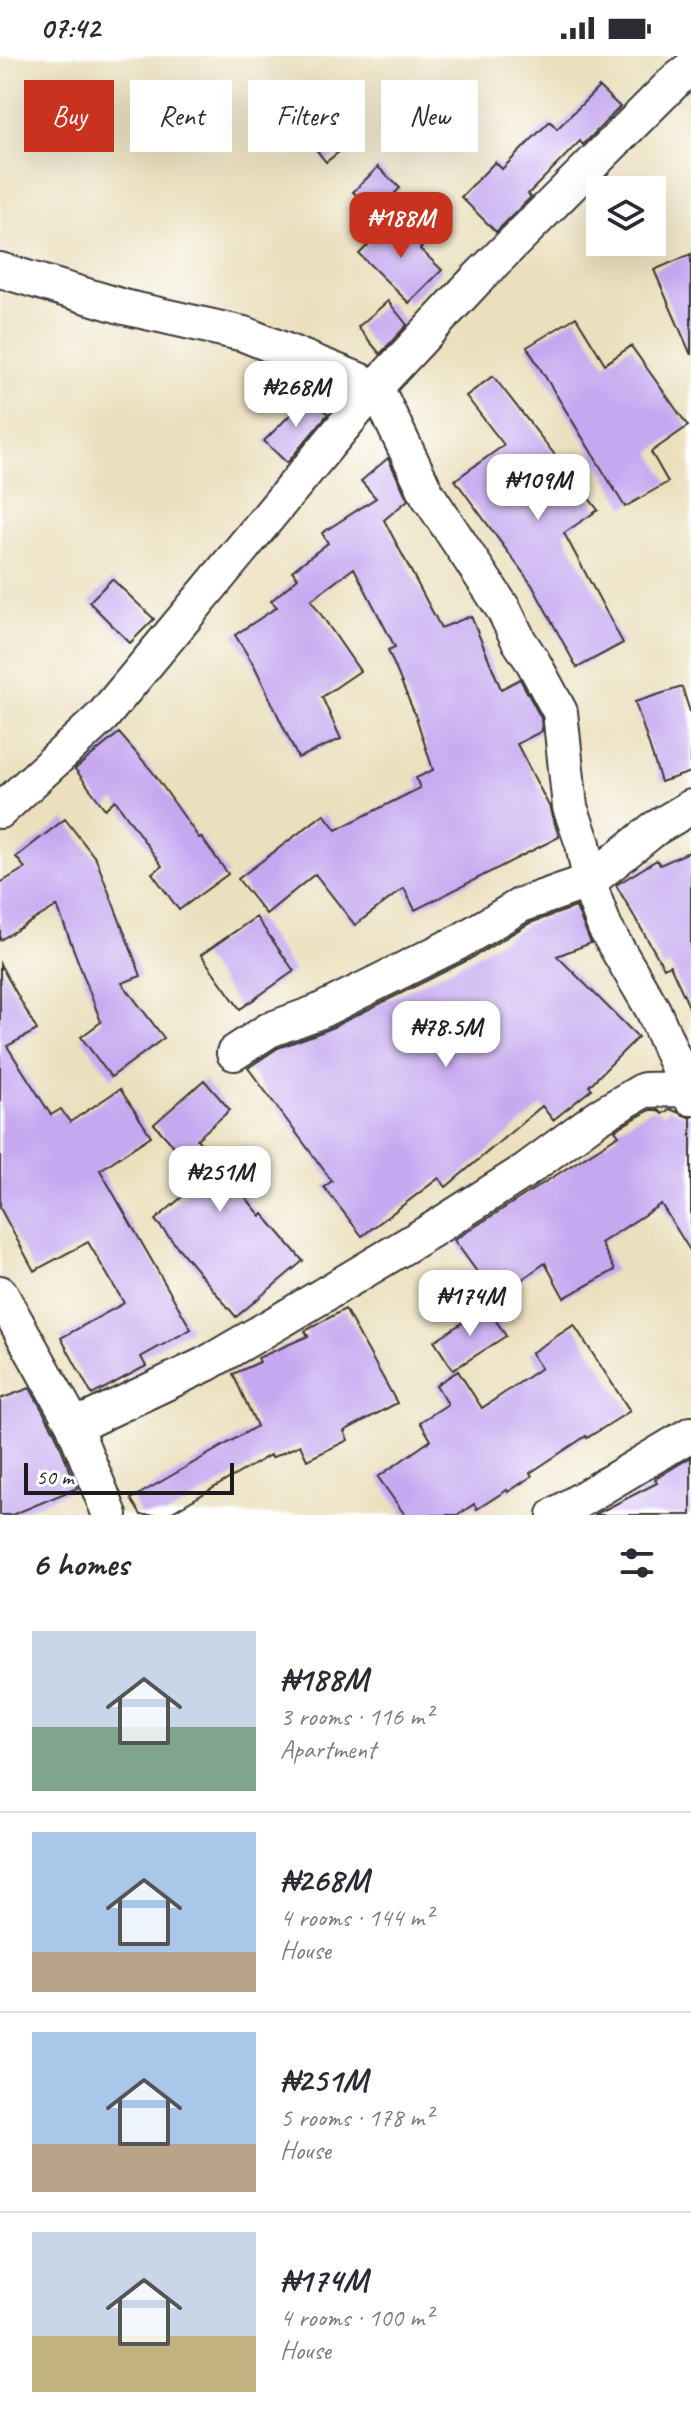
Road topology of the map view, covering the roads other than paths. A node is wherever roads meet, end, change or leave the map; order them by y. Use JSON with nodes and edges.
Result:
{"nodes":[{"id":1,"x":687,"y":81,"type":"edge"},
{"id":2,"x":0,"y":270,"type":"edge"},
{"id":3,"x":376,"y":387,"type":"junction"},
{"id":4,"x":691,"y":807,"type":"edge"},
{"id":5,"x":0,"y":811,"type":"edge"},
{"id":6,"x":590,"y":881,"type":"junction"},
{"id":7,"x":234,"y":1053,"type":"dead end"},
{"id":8,"x":690,"y":1095,"type":"edge"},
{"id":9,"x":0,"y":1293,"type":"edge"},
{"id":10,"x":73,"y":1424,"type":"junction"},
{"id":11,"x":691,"y":1434,"type":"edge"},
{"id":12,"x":561,"y":1514,"type":"edge"},
{"id":13,"x":110,"y":1515,"type":"edge"}],
"edges":[{"from":1,"to":3,"type":"street"},
{"from":2,"to":3,"type":"street"},
{"from":3,"to":5,"type":"street"},
{"from":3,"to":6,"type":"street"},
{"from":4,"to":6,"type":"street"},
{"from":6,"to":7,"type":"street"},
{"from":6,"to":8,"type":"street"},
{"from":8,"to":10,"type":"street"},
{"from":9,"to":10,"type":"street"},
{"from":10,"to":13,"type":"street"},
{"from":11,"to":12,"type":"street"}]}
